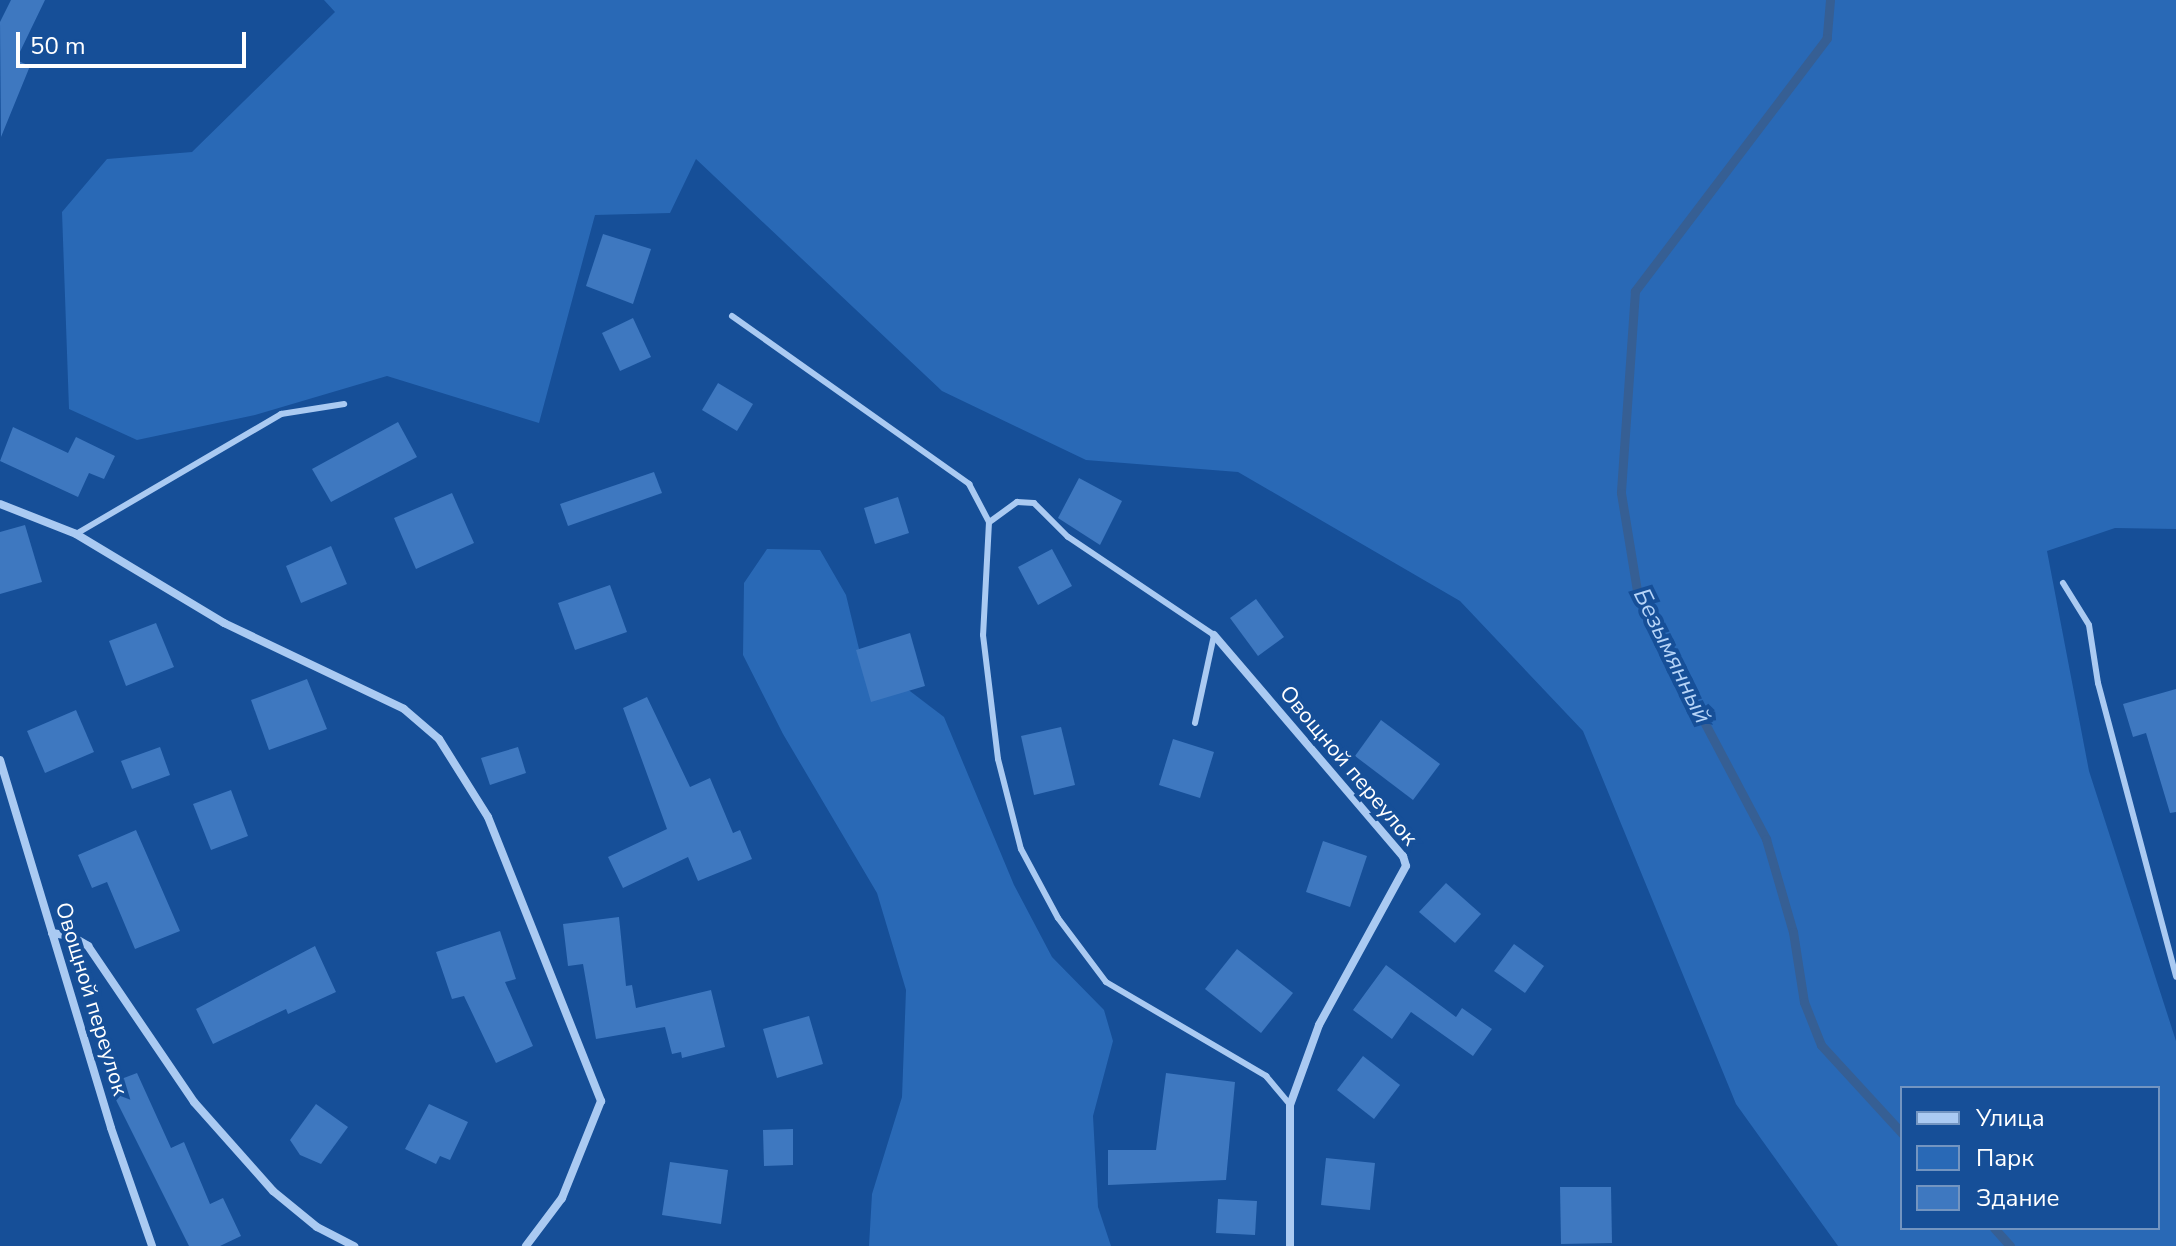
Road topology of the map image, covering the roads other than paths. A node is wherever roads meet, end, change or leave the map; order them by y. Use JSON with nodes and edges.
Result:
{"nodes":[{"id":1,"x":732,"y":316,"type":"dead end"},
{"id":2,"x":344,"y":404,"type":"dead end"},
{"id":3,"x":0,"y":504,"type":"edge"},
{"id":4,"x":989,"y":522,"type":"junction"},
{"id":5,"x":76,"y":534,"type":"junction"},
{"id":6,"x":2063,"y":583,"type":"dead end"},
{"id":7,"x":1214,"y":635,"type":"junction"},
{"id":8,"x":1195,"y":723,"type":"dead end"},
{"id":9,"x":0,"y":760,"type":"edge"},
{"id":10,"x":52,"y":933,"type":"junction"},
{"id":11,"x":2176,"y":977,"type":"edge"},
{"id":12,"x":1290,"y":1105,"type":"junction"},
{"id":13,"x":152,"y":1246,"type":"edge"},
{"id":14,"x":354,"y":1246,"type":"edge"},
{"id":15,"x":526,"y":1246,"type":"edge"},
{"id":16,"x":1290,"y":1246,"type":"edge"}],
"edges":[{"from":1,"to":4,"type":"lane"},
{"from":2,"to":5,"type":"lane"},
{"from":3,"to":5,"type":"street"},
{"from":4,"to":7,"type":"lane"},
{"from":4,"to":12,"type":"lane"},
{"from":5,"to":15,"type":"street"},
{"from":6,"to":11,"type":"lane"},
{"from":7,"to":8,"type":"lane"},
{"from":7,"to":12,"type":"street","name":"Овощной переулок"},
{"from":9,"to":10,"type":"street","name":"Овощной переулок"},
{"from":10,"to":13,"type":"street","name":"Овощной переулок"},
{"from":10,"to":14,"type":"street"},
{"from":12,"to":16,"type":"street","name":"Овощной переулок"}]}
